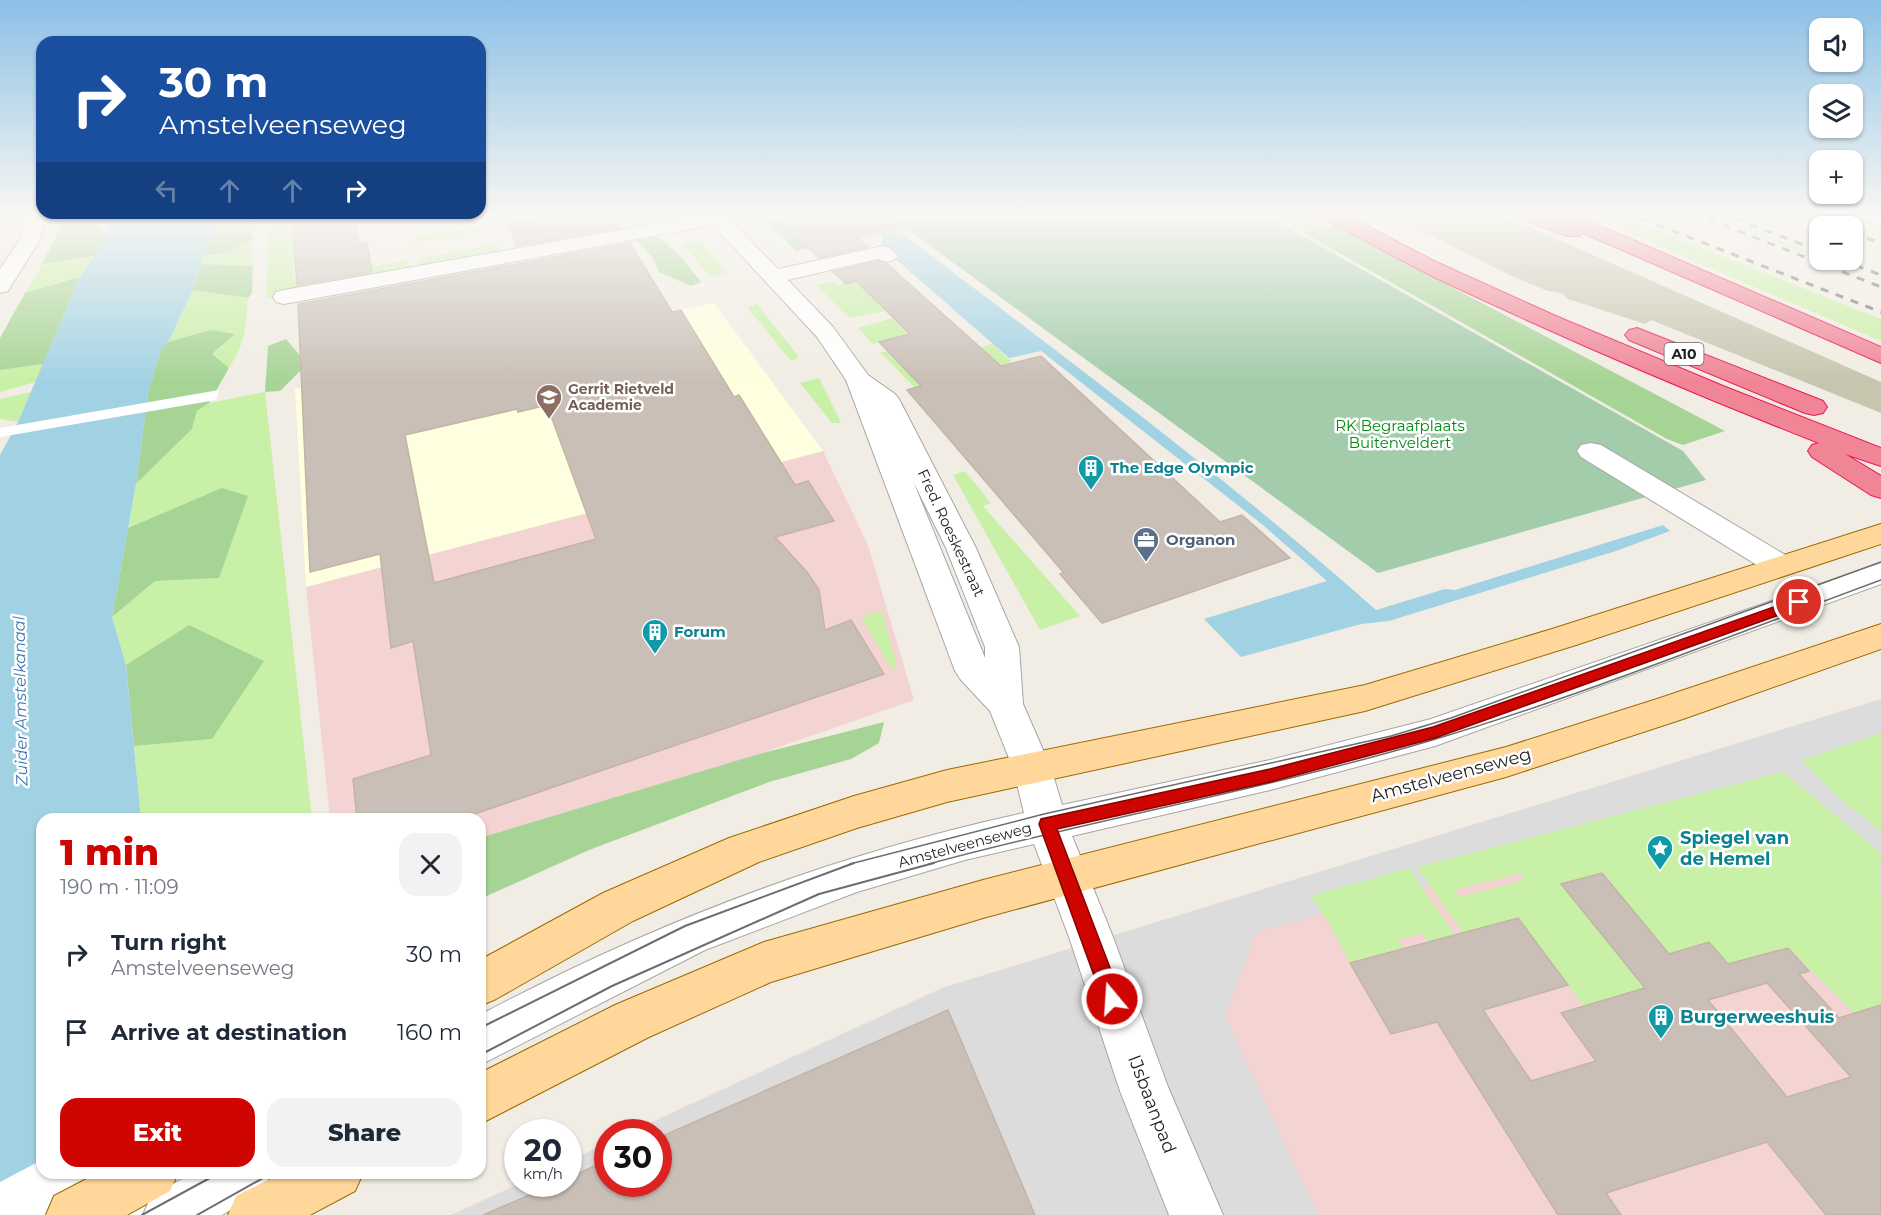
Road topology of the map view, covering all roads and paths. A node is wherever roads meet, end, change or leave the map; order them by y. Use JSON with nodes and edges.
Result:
{"nodes":[{"id":1,"x":11,"y":270,"type":"edge"},
{"id":2,"x":441,"y":270,"type":"edge"},
{"id":3,"x":776,"y":270,"type":"edge"},
{"id":4,"x":1437,"y":270,"type":"edge"},
{"id":5,"x":1481,"y":270,"type":"edge"},
{"id":6,"x":1668,"y":270,"type":"edge"},
{"id":7,"x":1684,"y":270,"type":"edge"},
{"id":8,"x":768,"y":271,"type":"joint"},
{"id":9,"x":0,"y":286,"type":"edge"},
{"id":10,"x":284,"y":297,"type":"dead end"},
{"id":11,"x":1842,"y":339,"type":"junction"},
{"id":12,"x":1881,"y":356,"type":"edge"},
{"id":13,"x":1797,"y":424,"type":"junction"},
{"id":14,"x":1881,"y":434,"type":"edge"},
{"id":15,"x":1591,"y":451,"type":"dead end"},
{"id":16,"x":1881,"y":458,"type":"edge"},
{"id":17,"x":1881,"y":489,"type":"edge"},
{"id":18,"x":1881,"y":534,"type":"edge"},
{"id":19,"x":1781,"y":566,"type":"junction"},
{"id":20,"x":1881,"y":573,"type":"edge"},
{"id":21,"x":1881,"y":636,"type":"edge"},
{"id":22,"x":1032,"y":768,"type":"junction"},
{"id":23,"x":1047,"y":824,"type":"junction"},
{"id":24,"x":1068,"y":876,"type":"junction"},
{"id":25,"x":486,"y":981,"type":"edge"},
{"id":26,"x":486,"y":1038,"type":"edge"},
{"id":27,"x":486,"y":1096,"type":"edge"},
{"id":28,"x":141,"y":1179,"type":"edge"},
{"id":29,"x":301,"y":1179,"type":"edge"},
{"id":30,"x":246,"y":1188,"type":"edge"},
{"id":31,"x":73,"y":1215,"type":"edge"},
{"id":32,"x":170,"y":1215,"type":"edge"},
{"id":33,"x":1196,"y":1215,"type":"edge"}],
"edges":[{"from":1,"to":9,"type":"street"},
{"from":2,"to":10,"type":"street"},
{"from":3,"to":8,"type":"street"},
{"from":4,"to":13,"type":"highway","number":"A10"},
{"from":5,"to":14,"type":"highway","number":"A10"},
{"from":6,"to":11,"type":"highway"},
{"from":7,"to":11,"type":"highway"},
{"from":8,"to":22,"type":"street","name":"Fred. Roeskestraat"},
{"from":11,"to":12,"type":"highway"},
{"from":13,"to":16,"type":"highway","number":"A10"},
{"from":13,"to":17,"type":"highway","number":"A10"},
{"from":15,"to":19,"type":"street"},
{"from":18,"to":19,"type":"main road"},
{"from":19,"to":22,"type":"main road"},
{"from":20,"to":23,"type":"street","name":"Amstelveenseweg"},
{"from":21,"to":24,"type":"main road","name":"Amstelveenseweg"},
{"from":22,"to":23,"type":"street","name":"Fred. Roeskestraat"},
{"from":22,"to":25,"type":"main road"},
{"from":23,"to":24,"type":"street","name":"IJsbaanpad"},
{"from":23,"to":26,"type":"street","name":"Amstelveenseweg"},
{"from":24,"to":27,"type":"main road","name":"Amstelveenseweg"},
{"from":24,"to":33,"type":"street","name":"IJsbaanpad"},
{"from":28,"to":31,"type":"main road"},
{"from":29,"to":30,"type":"main road"},
{"from":30,"to":32,"type":"street"}]}
